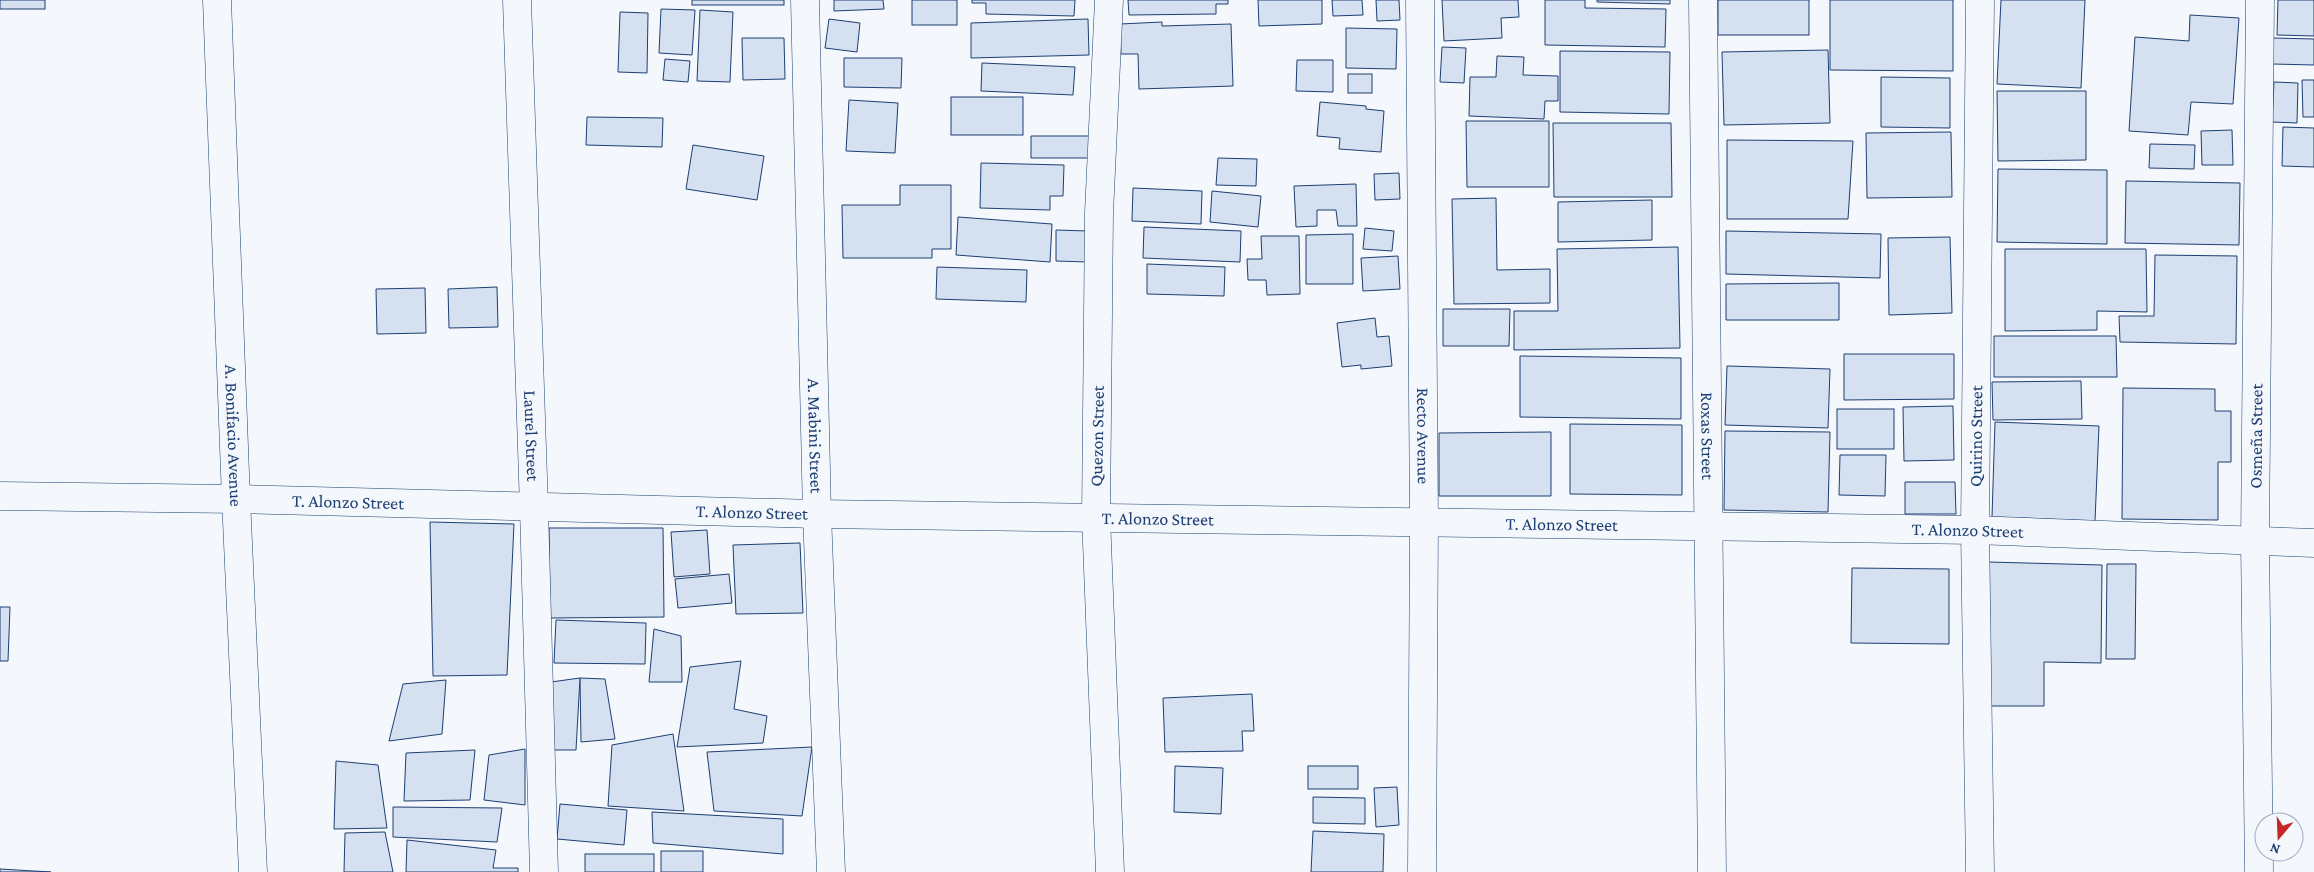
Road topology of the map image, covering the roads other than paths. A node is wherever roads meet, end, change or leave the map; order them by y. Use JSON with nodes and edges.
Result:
{"nodes":[{"id":1,"x":217,"y":0,"type":"edge"},
{"id":2,"x":516,"y":0,"type":"edge"},
{"id":3,"x":805,"y":0,"type":"edge"},
{"id":4,"x":1110,"y":0,"type":"edge"},
{"id":5,"x":1420,"y":0,"type":"edge"},
{"id":6,"x":1703,"y":0,"type":"edge"},
{"id":7,"x":1980,"y":0,"type":"edge"},
{"id":8,"x":2260,"y":0,"type":"edge"},
{"id":9,"x":0,"y":496,"type":"edge"},
{"id":10,"x":236,"y":499,"type":"junction"},
{"id":11,"x":534,"y":508,"type":"junction"},
{"id":12,"x":817,"y":514,"type":"junction"},
{"id":13,"x":1096,"y":517,"type":"junction"},
{"id":14,"x":1424,"y":524,"type":"junction"},
{"id":15,"x":1710,"y":526,"type":"junction"},
{"id":16,"x":1975,"y":530,"type":"junction"},
{"id":17,"x":2255,"y":541,"type":"junction"},
{"id":18,"x":2314,"y":543,"type":"edge"},
{"id":19,"x":253,"y":872,"type":"edge"},
{"id":20,"x":544,"y":872,"type":"edge"},
{"id":21,"x":831,"y":872,"type":"edge"},
{"id":22,"x":1110,"y":872,"type":"edge"},
{"id":23,"x":1422,"y":872,"type":"edge"},
{"id":24,"x":1712,"y":872,"type":"edge"},
{"id":25,"x":1980,"y":872,"type":"edge"},
{"id":26,"x":2259,"y":872,"type":"edge"}],
"edges":[{"from":1,"to":10,"type":"street","name":"A. Bonifacio Avenue"},
{"from":2,"to":11,"type":"street","name":"Laurel Street"},
{"from":3,"to":12,"type":"street","name":"A. Mabini Street"},
{"from":4,"to":13,"type":"street","name":"Quezon Street"},
{"from":5,"to":14,"type":"street","name":"Recto Avenue"},
{"from":6,"to":15,"type":"street","name":"Roxas Street"},
{"from":7,"to":16,"type":"street","name":"Quirino Street"},
{"from":8,"to":17,"type":"street","name":"Osmeña Street"},
{"from":9,"to":10,"type":"street","name":"T. Alonzo Street"},
{"from":10,"to":11,"type":"street","name":"T. Alonzo Street"},
{"from":10,"to":19,"type":"street","name":"A. Bonifacio Avenue"},
{"from":11,"to":12,"type":"street","name":"T. Alonzo Street"},
{"from":11,"to":20,"type":"street","name":"Laurel Street"},
{"from":12,"to":13,"type":"street","name":"T. Alonzo Street"},
{"from":12,"to":21,"type":"street","name":"A. Mabini Street"},
{"from":13,"to":14,"type":"street","name":"T. Alonzo Street"},
{"from":13,"to":22,"type":"street","name":"Quezon Street"},
{"from":14,"to":15,"type":"street","name":"T. Alonzo Street"},
{"from":14,"to":23,"type":"street","name":"Recto Avenue"},
{"from":15,"to":16,"type":"street","name":"T. Alonzo Street"},
{"from":15,"to":24,"type":"street","name":"Roxas Street"},
{"from":16,"to":17,"type":"street","name":"T. Alonzo Street"},
{"from":16,"to":25,"type":"street","name":"Quirino Street"},
{"from":17,"to":18,"type":"street","name":"T. Alonzo Street"},
{"from":17,"to":26,"type":"street","name":"Osmeña Street"}]}
